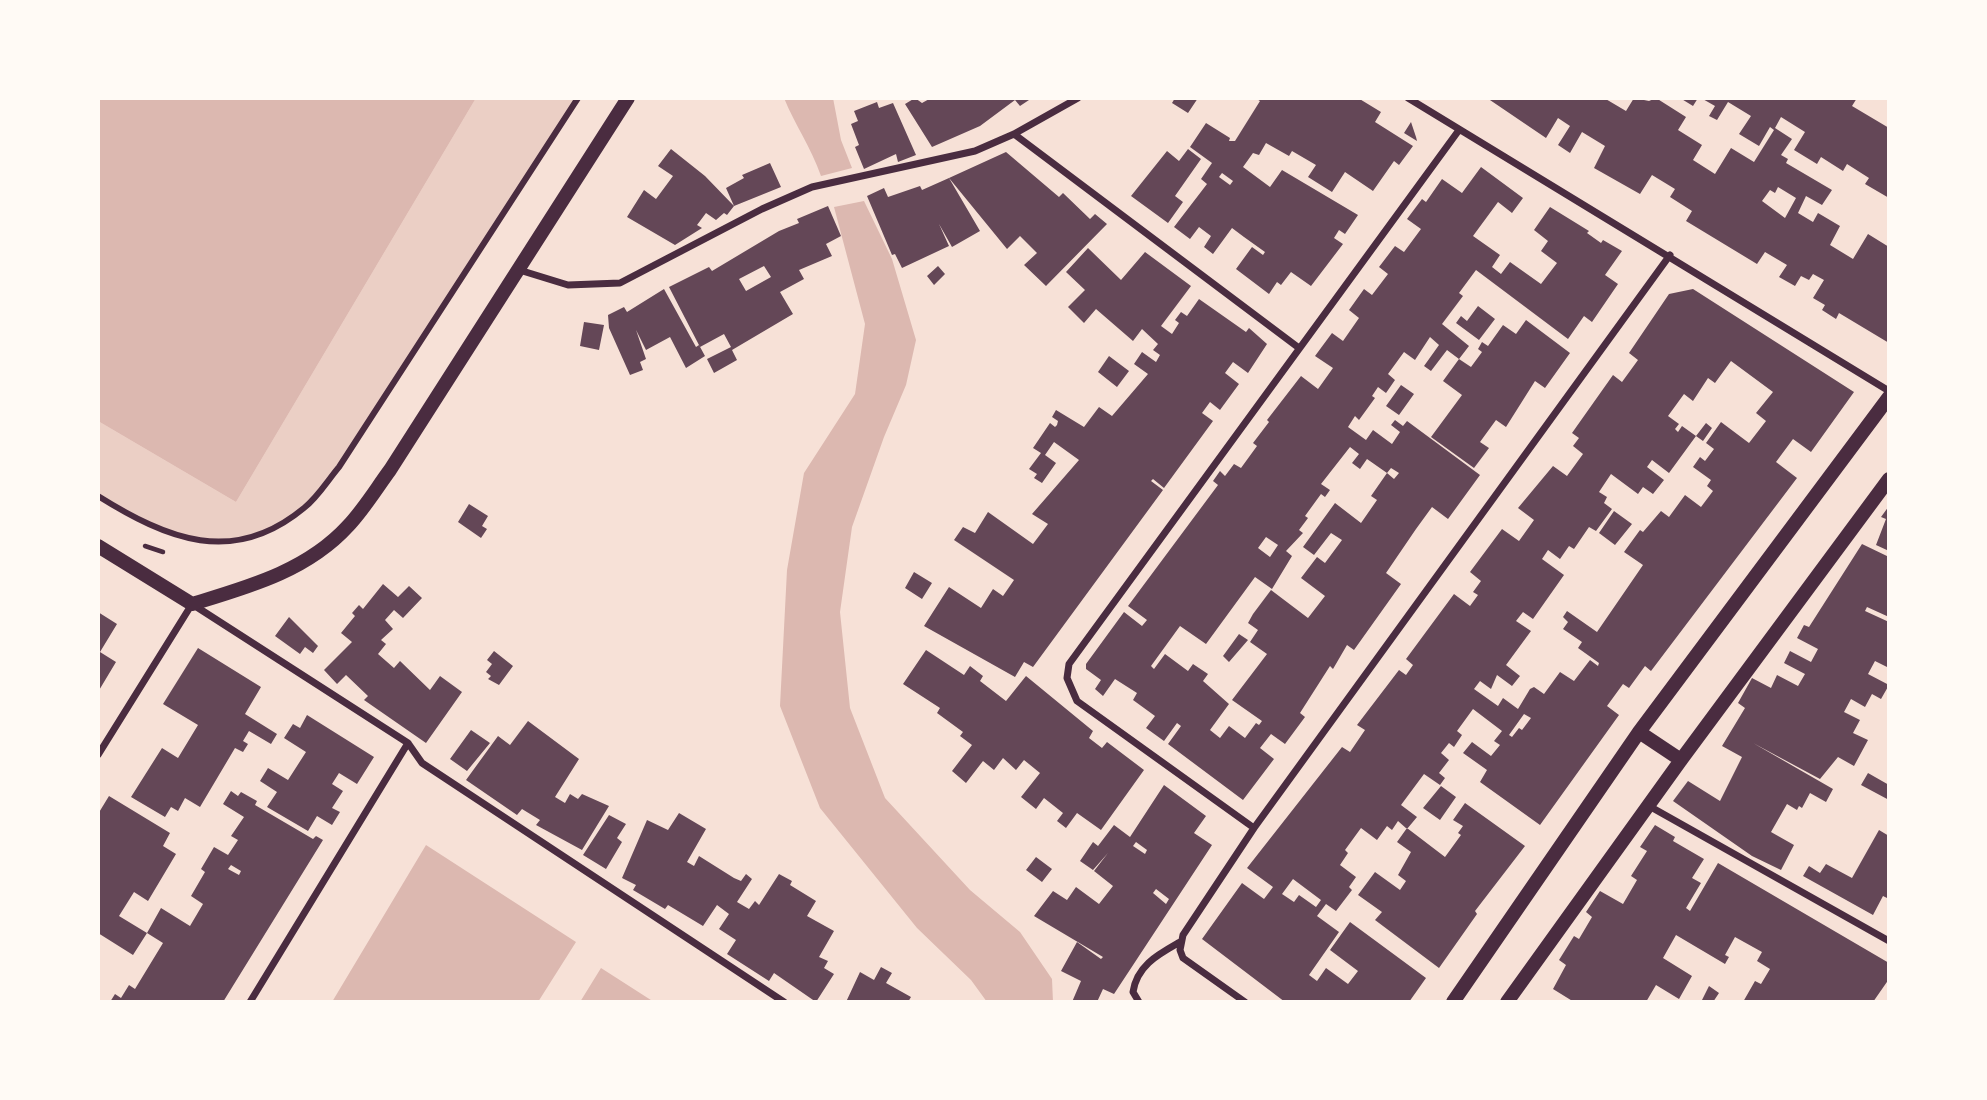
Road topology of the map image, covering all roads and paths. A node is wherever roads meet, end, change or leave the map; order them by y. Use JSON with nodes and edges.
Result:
{"nodes":[{"id":1,"x":579,"y":98,"type":"edge"},
{"id":2,"x":628,"y":98,"type":"edge"},
{"id":3,"x":1078,"y":98,"type":"edge"},
{"id":4,"x":1408,"y":98,"type":"edge"},
{"id":5,"x":1459,"y":130,"type":"junction"},
{"id":6,"x":1014,"y":134,"type":"junction"},
{"id":7,"x":1670,"y":255,"type":"junction"},
{"id":8,"x":516,"y":269,"type":"junction"},
{"id":9,"x":1299,"y":348,"type":"junction"},
{"id":10,"x":1889,"y":391,"type":"edge"},
{"id":11,"x":1889,"y":397,"type":"edge"},
{"id":12,"x":1889,"y":479,"type":"edge"},
{"id":13,"x":98,"y":496,"type":"edge"},
{"id":14,"x":98,"y":547,"type":"edge"},
{"id":15,"x":192,"y":604,"type":"junction"},
{"id":16,"x":1639,"y":732,"type":"junction"},
{"id":17,"x":408,"y":743,"type":"junction"},
{"id":18,"x":98,"y":755,"type":"edge"},
{"id":19,"x":1681,"y":760,"type":"junction"},
{"id":20,"x":1648,"y":806,"type":"junction"},
{"id":21,"x":1254,"y":828,"type":"junction"},
{"id":22,"x":1889,"y":941,"type":"edge"},
{"id":23,"x":1180,"y":946,"type":"junction"},
{"id":24,"x":250,"y":1002,"type":"edge"},
{"id":25,"x":784,"y":1002,"type":"edge"},
{"id":26,"x":1139,"y":1002,"type":"edge"},
{"id":27,"x":1245,"y":1002,"type":"edge"},
{"id":28,"x":1453,"y":1002,"type":"edge"},
{"id":29,"x":1507,"y":1002,"type":"edge"}],
"edges":[{"from":1,"to":13,"type":"street"},
{"from":2,"to":8,"type":"main road"},
{"from":3,"to":6,"type":"street"},
{"from":4,"to":5,"type":"street"},
{"from":5,"to":7,"type":"street"},
{"from":5,"to":9,"type":"street"},
{"from":6,"to":8,"type":"street"},
{"from":6,"to":9,"type":"street"},
{"from":7,"to":10,"type":"street"},
{"from":7,"to":21,"type":"street"},
{"from":8,"to":15,"type":"main road"},
{"from":9,"to":21,"type":"street"},
{"from":11,"to":16,"type":"main road"},
{"from":12,"to":19,"type":"main road"},
{"from":14,"to":15,"type":"main road"},
{"from":15,"to":17,"type":"street"},
{"from":15,"to":18,"type":"street"},
{"from":16,"to":19,"type":"main road"},
{"from":16,"to":28,"type":"main road"},
{"from":17,"to":24,"type":"street"},
{"from":17,"to":25,"type":"street"},
{"from":19,"to":20,"type":"main road"},
{"from":20,"to":22,"type":"street"},
{"from":20,"to":29,"type":"main road"},
{"from":21,"to":23,"type":"street"},
{"from":23,"to":26,"type":"street"},
{"from":23,"to":27,"type":"street"}]}
